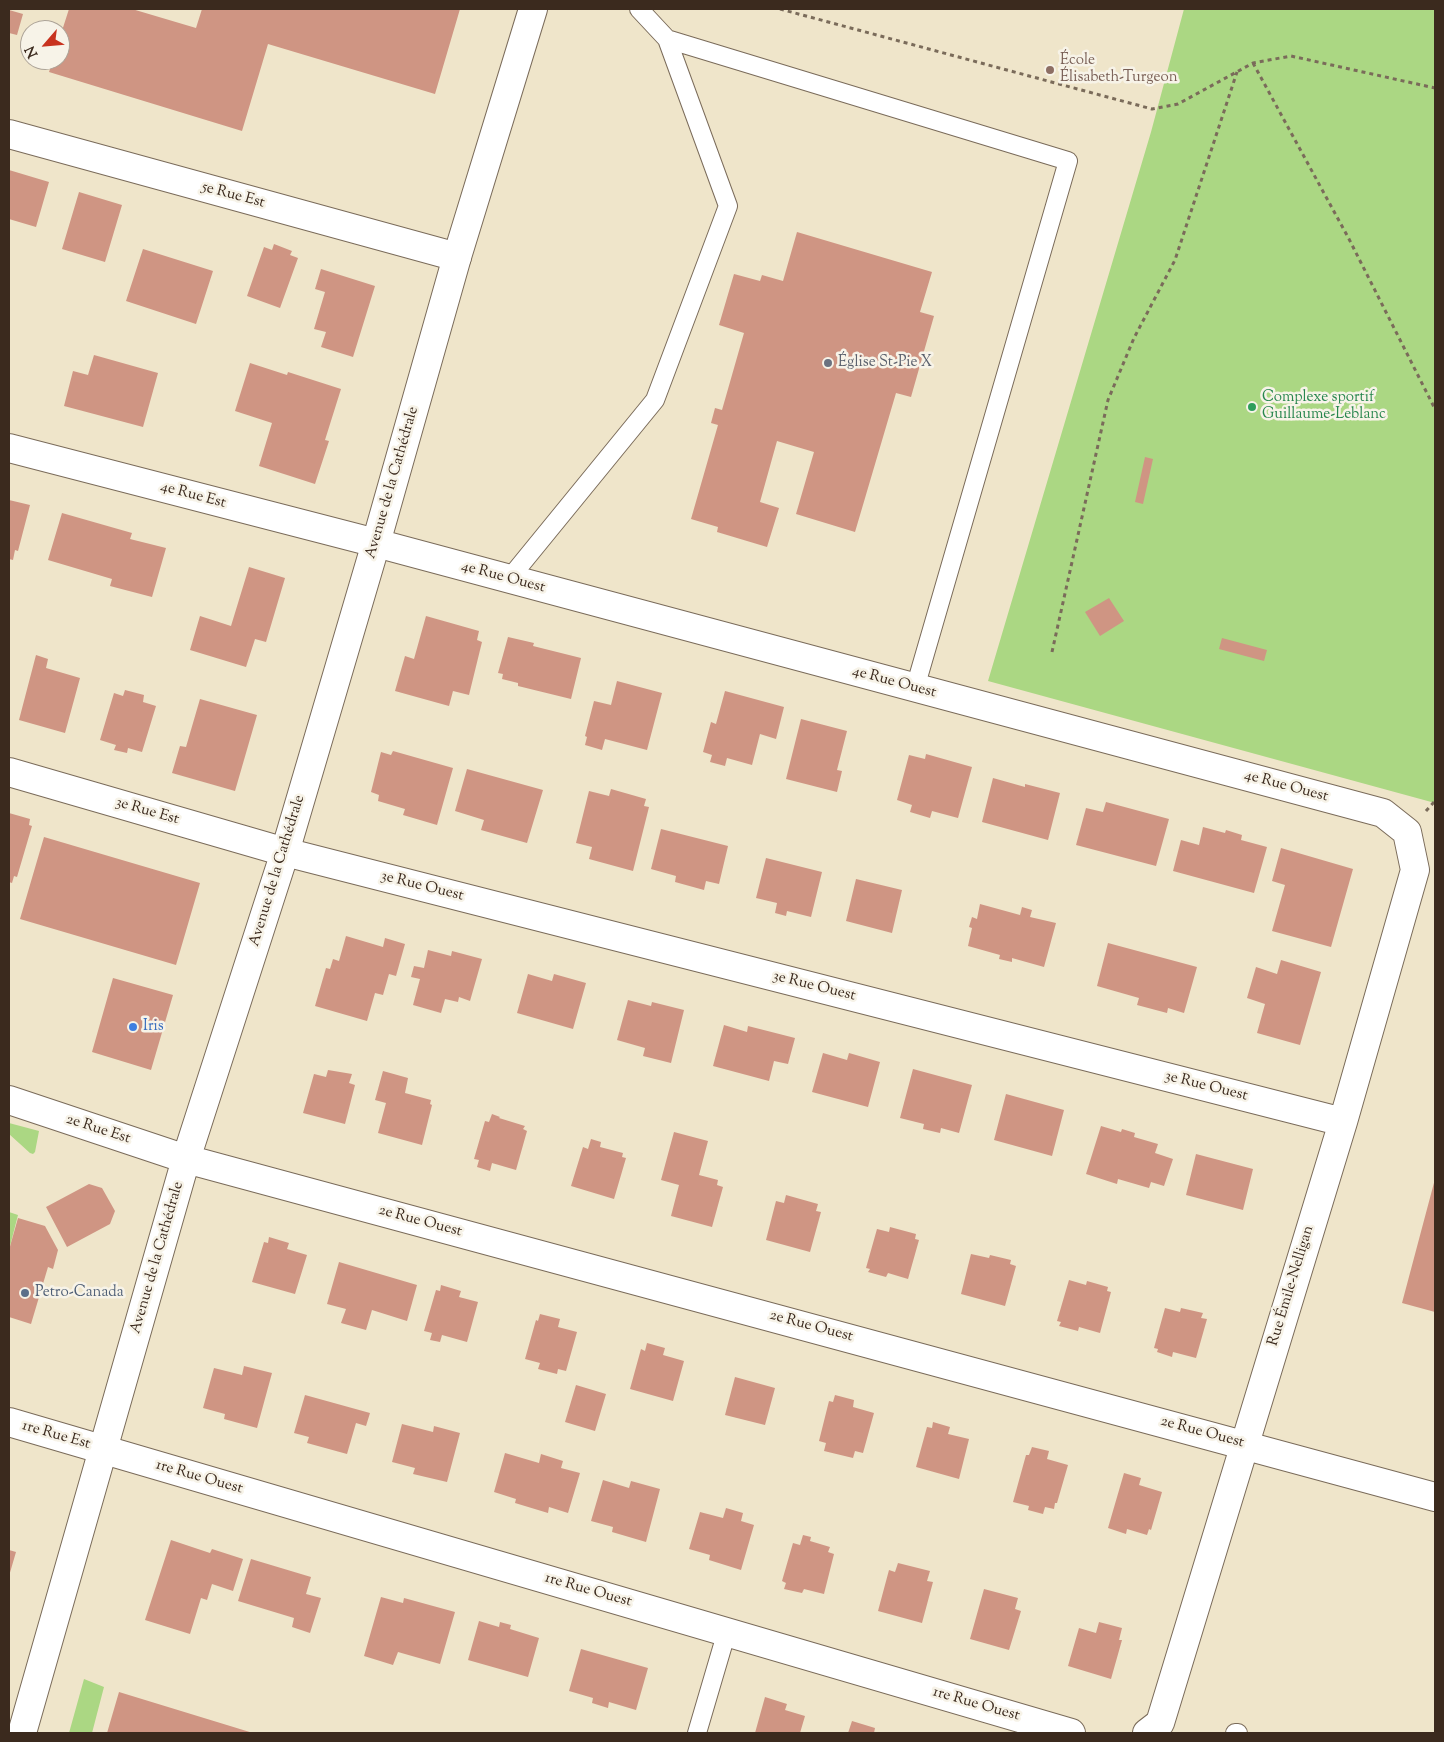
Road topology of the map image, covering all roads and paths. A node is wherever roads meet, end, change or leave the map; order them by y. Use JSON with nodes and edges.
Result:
{"nodes":[{"id":1,"x":533,"y":9,"type":"edge"},
{"id":2,"x":639,"y":9,"type":"edge"},
{"id":3,"x":780,"y":9,"type":"edge"},
{"id":4,"x":666,"y":40,"type":"junction"},
{"id":5,"x":1253,"y":63,"type":"junction"},
{"id":6,"x":1238,"y":71,"type":"junction"},
{"id":7,"x":1435,"y":88,"type":"edge"},
{"id":8,"x":9,"y":134,"type":"edge"},
{"id":9,"x":457,"y":257,"type":"junction"},
{"id":10,"x":1435,"y":409,"type":"edge"},
{"id":11,"x":9,"y":448,"type":"edge"},
{"id":12,"x":376,"y":544,"type":"junction"},
{"id":13,"x":509,"y":579,"type":"junction"},
{"id":14,"x":1052,"y":652,"type":"dead end"},
{"id":15,"x":915,"y":688,"type":"junction"},
{"id":16,"x":9,"y":772,"type":"edge"},
{"id":17,"x":1407,"y":832,"type":"joint"},
{"id":18,"x":285,"y":852,"type":"junction"},
{"id":19,"x":9,"y":1100,"type":"edge"},
{"id":20,"x":1343,"y":1122,"type":"junction"},
{"id":21,"x":186,"y":1159,"type":"junction"},
{"id":22,"x":9,"y":1422,"type":"edge"},
{"id":23,"x":1244,"y":1444,"type":"junction"},
{"id":24,"x":104,"y":1450,"type":"junction"},
{"id":25,"x":1435,"y":1497,"type":"edge"},
{"id":26,"x":727,"y":1632,"type":"junction"},
{"id":27,"x":22,"y":1733,"type":"edge"},
{"id":28,"x":697,"y":1733,"type":"edge"},
{"id":29,"x":1071,"y":1733,"type":"edge"},
{"id":30,"x":1147,"y":1733,"type":"edge"}],
"edges":[{"from":1,"to":9,"type":"street","name":"Avenue de la Cathédrale"},
{"from":2,"to":4,"type":"lane"},
{"from":3,"to":6,"type":"path"},
{"from":4,"to":13,"type":"lane"},
{"from":4,"to":15,"type":"lane"},
{"from":5,"to":6,"type":"path"},
{"from":5,"to":7,"type":"path"},
{"from":5,"to":10,"type":"path"},
{"from":6,"to":14,"type":"path"},
{"from":8,"to":9,"type":"street","name":"5e Rue Est"},
{"from":9,"to":12,"type":"street","name":"Avenue de la Cathédrale"},
{"from":11,"to":12,"type":"street","name":"4e Rue Est"},
{"from":12,"to":13,"type":"street","name":"4e Rue Ouest"},
{"from":12,"to":18,"type":"street","name":"Avenue de la Cathédrale"},
{"from":13,"to":15,"type":"street","name":"4e Rue Ouest"},
{"from":15,"to":17,"type":"street","name":"4e Rue Ouest"},
{"from":16,"to":18,"type":"street","name":"3e Rue Est"},
{"from":17,"to":20,"type":"street","name":"Rue Émile-Nelligan"},
{"from":18,"to":20,"type":"street","name":"3e Rue Ouest"},
{"from":18,"to":21,"type":"street","name":"Avenue de la Cathédrale"},
{"from":19,"to":21,"type":"street","name":"2e Rue Est"},
{"from":20,"to":23,"type":"street","name":"Rue Émile-Nelligan"},
{"from":21,"to":23,"type":"street","name":"2e Rue Ouest"},
{"from":21,"to":24,"type":"street","name":"Avenue de la Cathédrale"},
{"from":22,"to":24,"type":"street","name":"1re Rue Est"},
{"from":23,"to":25,"type":"street","name":"2e Rue Ouest"},
{"from":23,"to":30,"type":"street","name":"Rue Émile-Nelligan"},
{"from":24,"to":26,"type":"street","name":"1re Rue Ouest"},
{"from":24,"to":27,"type":"street","name":"Avenue de la Cathédrale"},
{"from":26,"to":28,"type":"lane"},
{"from":26,"to":29,"type":"street","name":"1re Rue Ouest"}]}
